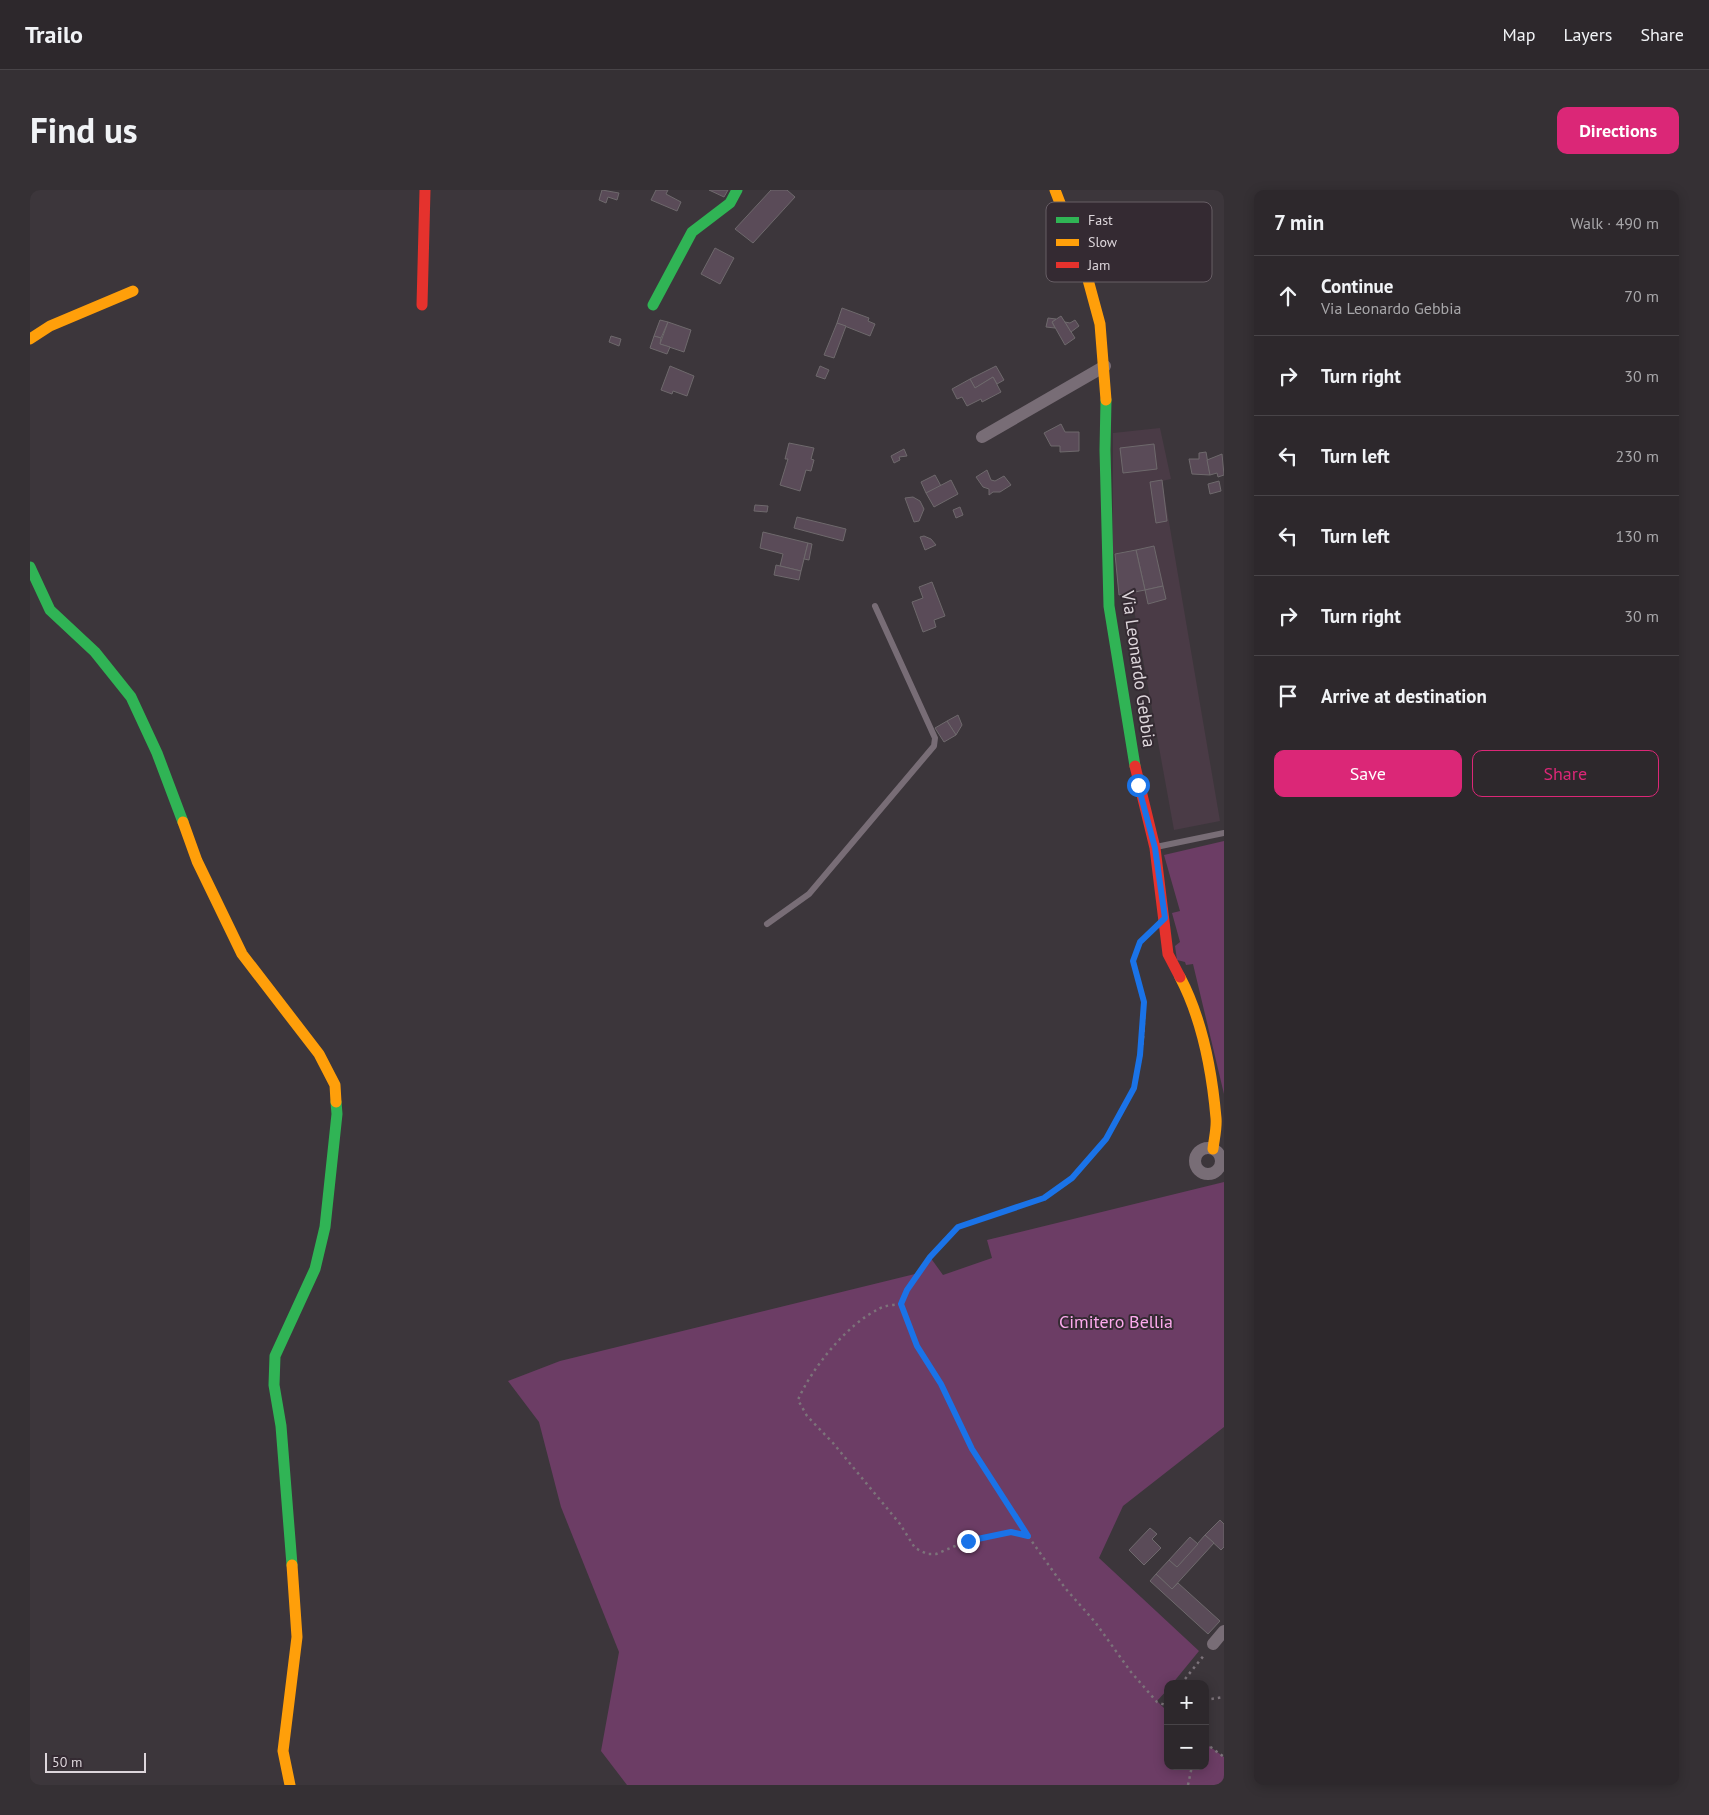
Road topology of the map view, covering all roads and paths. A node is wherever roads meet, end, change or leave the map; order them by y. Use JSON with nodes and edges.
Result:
{"nodes":[{"id":1,"x":425,"y":190,"type":"edge"},
{"id":2,"x":737,"y":190,"type":"edge"},
{"id":3,"x":1055,"y":190,"type":"edge"},
{"id":4,"x":1060,"y":202,"type":"edge"},
{"id":5,"x":1089,"y":282,"type":"edge"},
{"id":6,"x":133,"y":291,"type":"dead end"},
{"id":7,"x":653,"y":305,"type":"dead end"},
{"id":8,"x":422,"y":306,"type":"dead end"},
{"id":9,"x":30,"y":339,"type":"edge"},
{"id":10,"x":1105,"y":366,"type":"junction"},
{"id":11,"x":982,"y":437,"type":"dead end"},
{"id":12,"x":30,"y":567,"type":"edge"},
{"id":13,"x":875,"y":606,"type":"dead end"},
{"id":14,"x":1224,"y":833,"type":"edge"},
{"id":15,"x":1155,"y":848,"type":"junction"},
{"id":16,"x":1165,"y":918,"type":"junction"},
{"id":17,"x":768,"y":924,"type":"dead end"},
{"id":18,"x":1213,"y":1149,"type":"dead end"},
{"id":19,"x":901,"y":1304,"type":"junction"},
{"id":20,"x":1028,"y":1536,"type":"junction"},
{"id":21,"x":1224,"y":1632,"type":"edge"},
{"id":22,"x":1213,"y":1644,"type":"joint"},
{"id":23,"x":1184,"y":1680,"type":"edge"},
{"id":24,"x":1224,"y":1696,"type":"edge"},
{"id":25,"x":1209,"y":1699,"type":"edge"},
{"id":26,"x":1164,"y":1705,"type":"edge"},
{"id":27,"x":1209,"y":1747,"type":"edge"},
{"id":28,"x":1224,"y":1757,"type":"edge"},
{"id":29,"x":1191,"y":1770,"type":"edge"},
{"id":30,"x":290,"y":1785,"type":"edge"},
{"id":31,"x":1188,"y":1785,"type":"edge"}],
"edges":[{"from":1,"to":8,"type":"street"},
{"from":2,"to":7,"type":"street"},
{"from":3,"to":4,"type":"street","name":"Via Leonardo Gebbia"},
{"from":5,"to":10,"type":"street","name":"Via Leonardo Gebbia"},
{"from":6,"to":9,"type":"street"},
{"from":10,"to":11,"type":"street"},
{"from":10,"to":15,"type":"street","name":"Via Leonardo Gebbia"},
{"from":12,"to":30,"type":"street"},
{"from":13,"to":17,"type":"lane"},
{"from":14,"to":15,"type":"lane"},
{"from":15,"to":16,"type":"street","name":"Via Leonardo Gebbia"},
{"from":16,"to":18,"type":"street","name":"Via Leonardo Gebbia"},
{"from":16,"to":19,"type":"path"},
{"from":19,"to":20,"type":"path"},
{"from":19,"to":20,"type":"path"},
{"from":20,"to":26,"type":"path"},
{"from":21,"to":22,"type":"street"},
{"from":22,"to":23,"type":"path"},
{"from":24,"to":25,"type":"path"},
{"from":27,"to":28,"type":"path"},
{"from":29,"to":31,"type":"path"}]}
